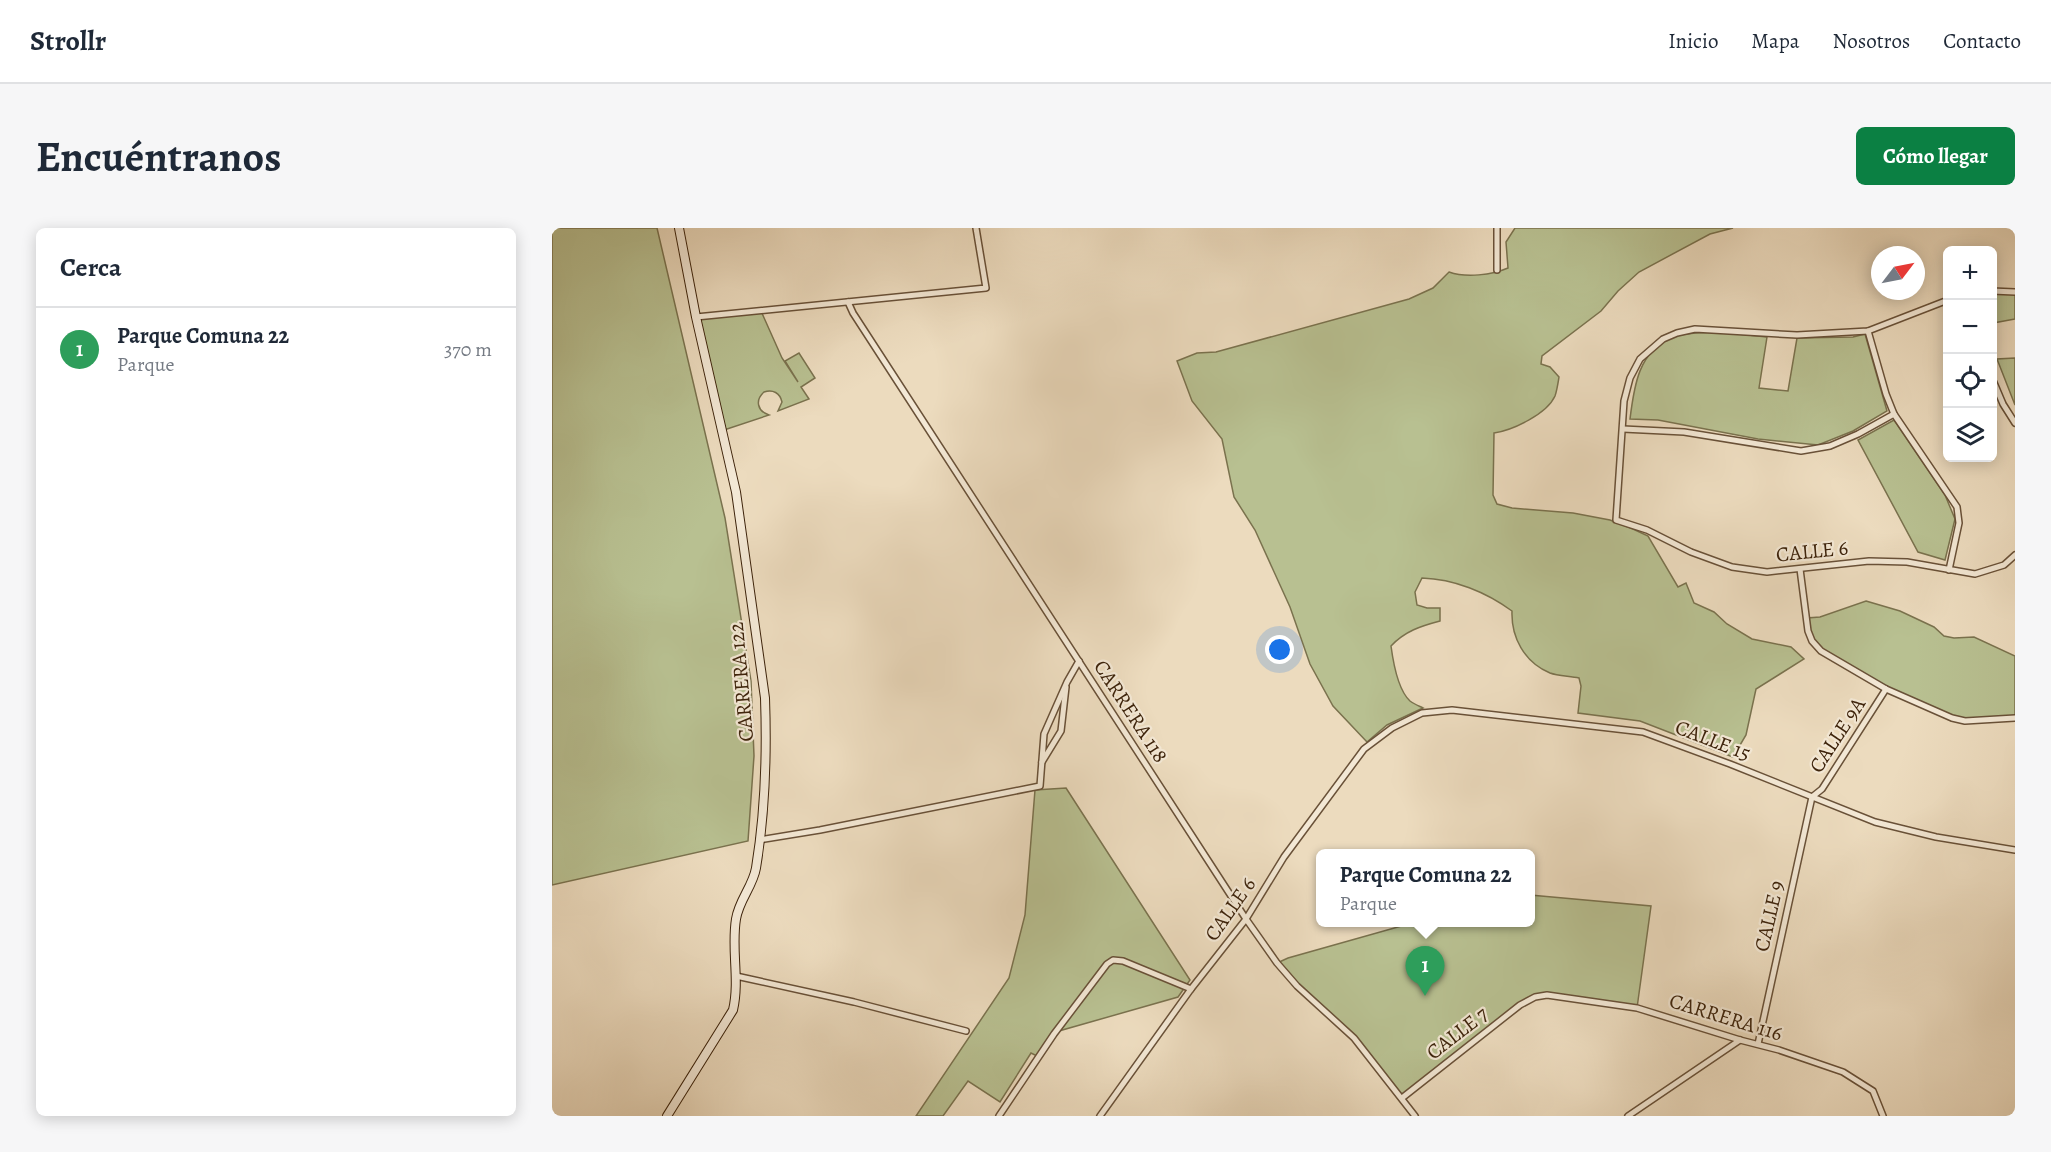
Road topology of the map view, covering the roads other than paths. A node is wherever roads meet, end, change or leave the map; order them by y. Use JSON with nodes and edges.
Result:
{"nodes":[{"id":1,"x":679,"y":228,"type":"edge"},
{"id":2,"x":976,"y":228,"type":"edge"},
{"id":3,"x":1497,"y":228,"type":"edge"},
{"id":4,"x":1497,"y":270,"type":"dead end"},
{"id":5,"x":1997,"y":291,"type":"edge"},
{"id":6,"x":2015,"y":292,"type":"edge"},
{"id":7,"x":848,"y":302,"type":"junction"},
{"id":8,"x":1943,"y":302,"type":"edge"},
{"id":9,"x":696,"y":317,"type":"junction"},
{"id":10,"x":1868,"y":331,"type":"junction"},
{"id":11,"x":1997,"y":390,"type":"edge"},
{"id":12,"x":1894,"y":414,"type":"junction"},
{"id":13,"x":2015,"y":423,"type":"edge"},
{"id":14,"x":1623,"y":429,"type":"junction"},
{"id":15,"x":2015,"y":555,"type":"edge"},
{"id":16,"x":1800,"y":569,"type":"junction"},
{"id":17,"x":1949,"y":570,"type":"junction"},
{"id":18,"x":1078,"y":661,"type":"junction"},
{"id":19,"x":1067,"y":682,"type":"junction"},
{"id":20,"x":1886,"y":689,"type":"junction"},
{"id":21,"x":2015,"y":718,"type":"edge"},
{"id":22,"x":1392,"y":728,"type":"joint"},
{"id":23,"x":1041,"y":763,"type":"junction"},
{"id":24,"x":1812,"y":796,"type":"junction"},
{"id":25,"x":759,"y":840,"type":"junction"},
{"id":26,"x":2015,"y":850,"type":"edge"},
{"id":27,"x":1246,"y":919,"type":"junction"},
{"id":28,"x":736,"y":976,"type":"junction"},
{"id":29,"x":1191,"y":989,"type":"junction"},
{"id":30,"x":1535,"y":997,"type":"joint"},
{"id":31,"x":966,"y":1030,"type":"dead end"},
{"id":32,"x":1740,"y":1040,"type":"junction"},
{"id":33,"x":1758,"y":1044,"type":"junction"},
{"id":34,"x":1402,"y":1098,"type":"junction"},
{"id":35,"x":668,"y":1116,"type":"edge"},
{"id":36,"x":999,"y":1116,"type":"edge"},
{"id":37,"x":1100,"y":1116,"type":"edge"},
{"id":38,"x":1415,"y":1116,"type":"edge"},
{"id":39,"x":1628,"y":1116,"type":"edge"},
{"id":40,"x":1883,"y":1116,"type":"edge"}],
"edges":[{"from":1,"to":9,"type":"street","name":"CARRERA 122"},
{"from":2,"to":7,"type":"street"},
{"from":3,"to":4,"type":"street"},
{"from":5,"to":6,"type":"street"},
{"from":7,"to":9,"type":"street"},
{"from":7,"to":18,"type":"street","name":"CARRERA 118"},
{"from":8,"to":10,"type":"street"},
{"from":9,"to":25,"type":"street","name":"CARRERA 122"},
{"from":10,"to":12,"type":"street"},
{"from":10,"to":14,"type":"street"},
{"from":11,"to":13,"type":"street"},
{"from":12,"to":14,"type":"street"},
{"from":12,"to":17,"type":"street"},
{"from":14,"to":16,"type":"street","name":"CALLE 6"},
{"from":15,"to":17,"type":"street","name":"CALLE 6"},
{"from":16,"to":17,"type":"street","name":"CALLE 6"},
{"from":16,"to":20,"type":"street"},
{"from":18,"to":19,"type":"street"},
{"from":18,"to":27,"type":"street","name":"CARRERA 118"},
{"from":19,"to":23,"type":"street"},
{"from":19,"to":23,"type":"street"},
{"from":20,"to":21,"type":"street"},
{"from":20,"to":24,"type":"street","name":"CALLE 9A"},
{"from":22,"to":24,"type":"street","name":"CALLE 15"},
{"from":22,"to":27,"type":"street","name":"CALLE 6"},
{"from":23,"to":25,"type":"street"},
{"from":24,"to":26,"type":"street","name":"CALLE 15"},
{"from":24,"to":33,"type":"street","name":"CALLE 9"},
{"from":25,"to":28,"type":"street","name":"CARRERA 122"},
{"from":27,"to":29,"type":"street","name":"CALLE 6"},
{"from":27,"to":34,"type":"street","name":"CARRERA 118"},
{"from":28,"to":31,"type":"street"},
{"from":28,"to":35,"type":"street","name":"CARRERA 122"},
{"from":29,"to":36,"type":"street"},
{"from":29,"to":37,"type":"street","name":"CALLE 6"},
{"from":30,"to":32,"type":"street","name":"CARRERA 116"},
{"from":30,"to":34,"type":"street","name":"CALLE 7"},
{"from":32,"to":33,"type":"street","name":"CARRERA 116"},
{"from":32,"to":39,"type":"street"},
{"from":33,"to":40,"type":"street","name":"CARRERA 116"},
{"from":34,"to":38,"type":"street","name":"CARRERA 118"}]}
